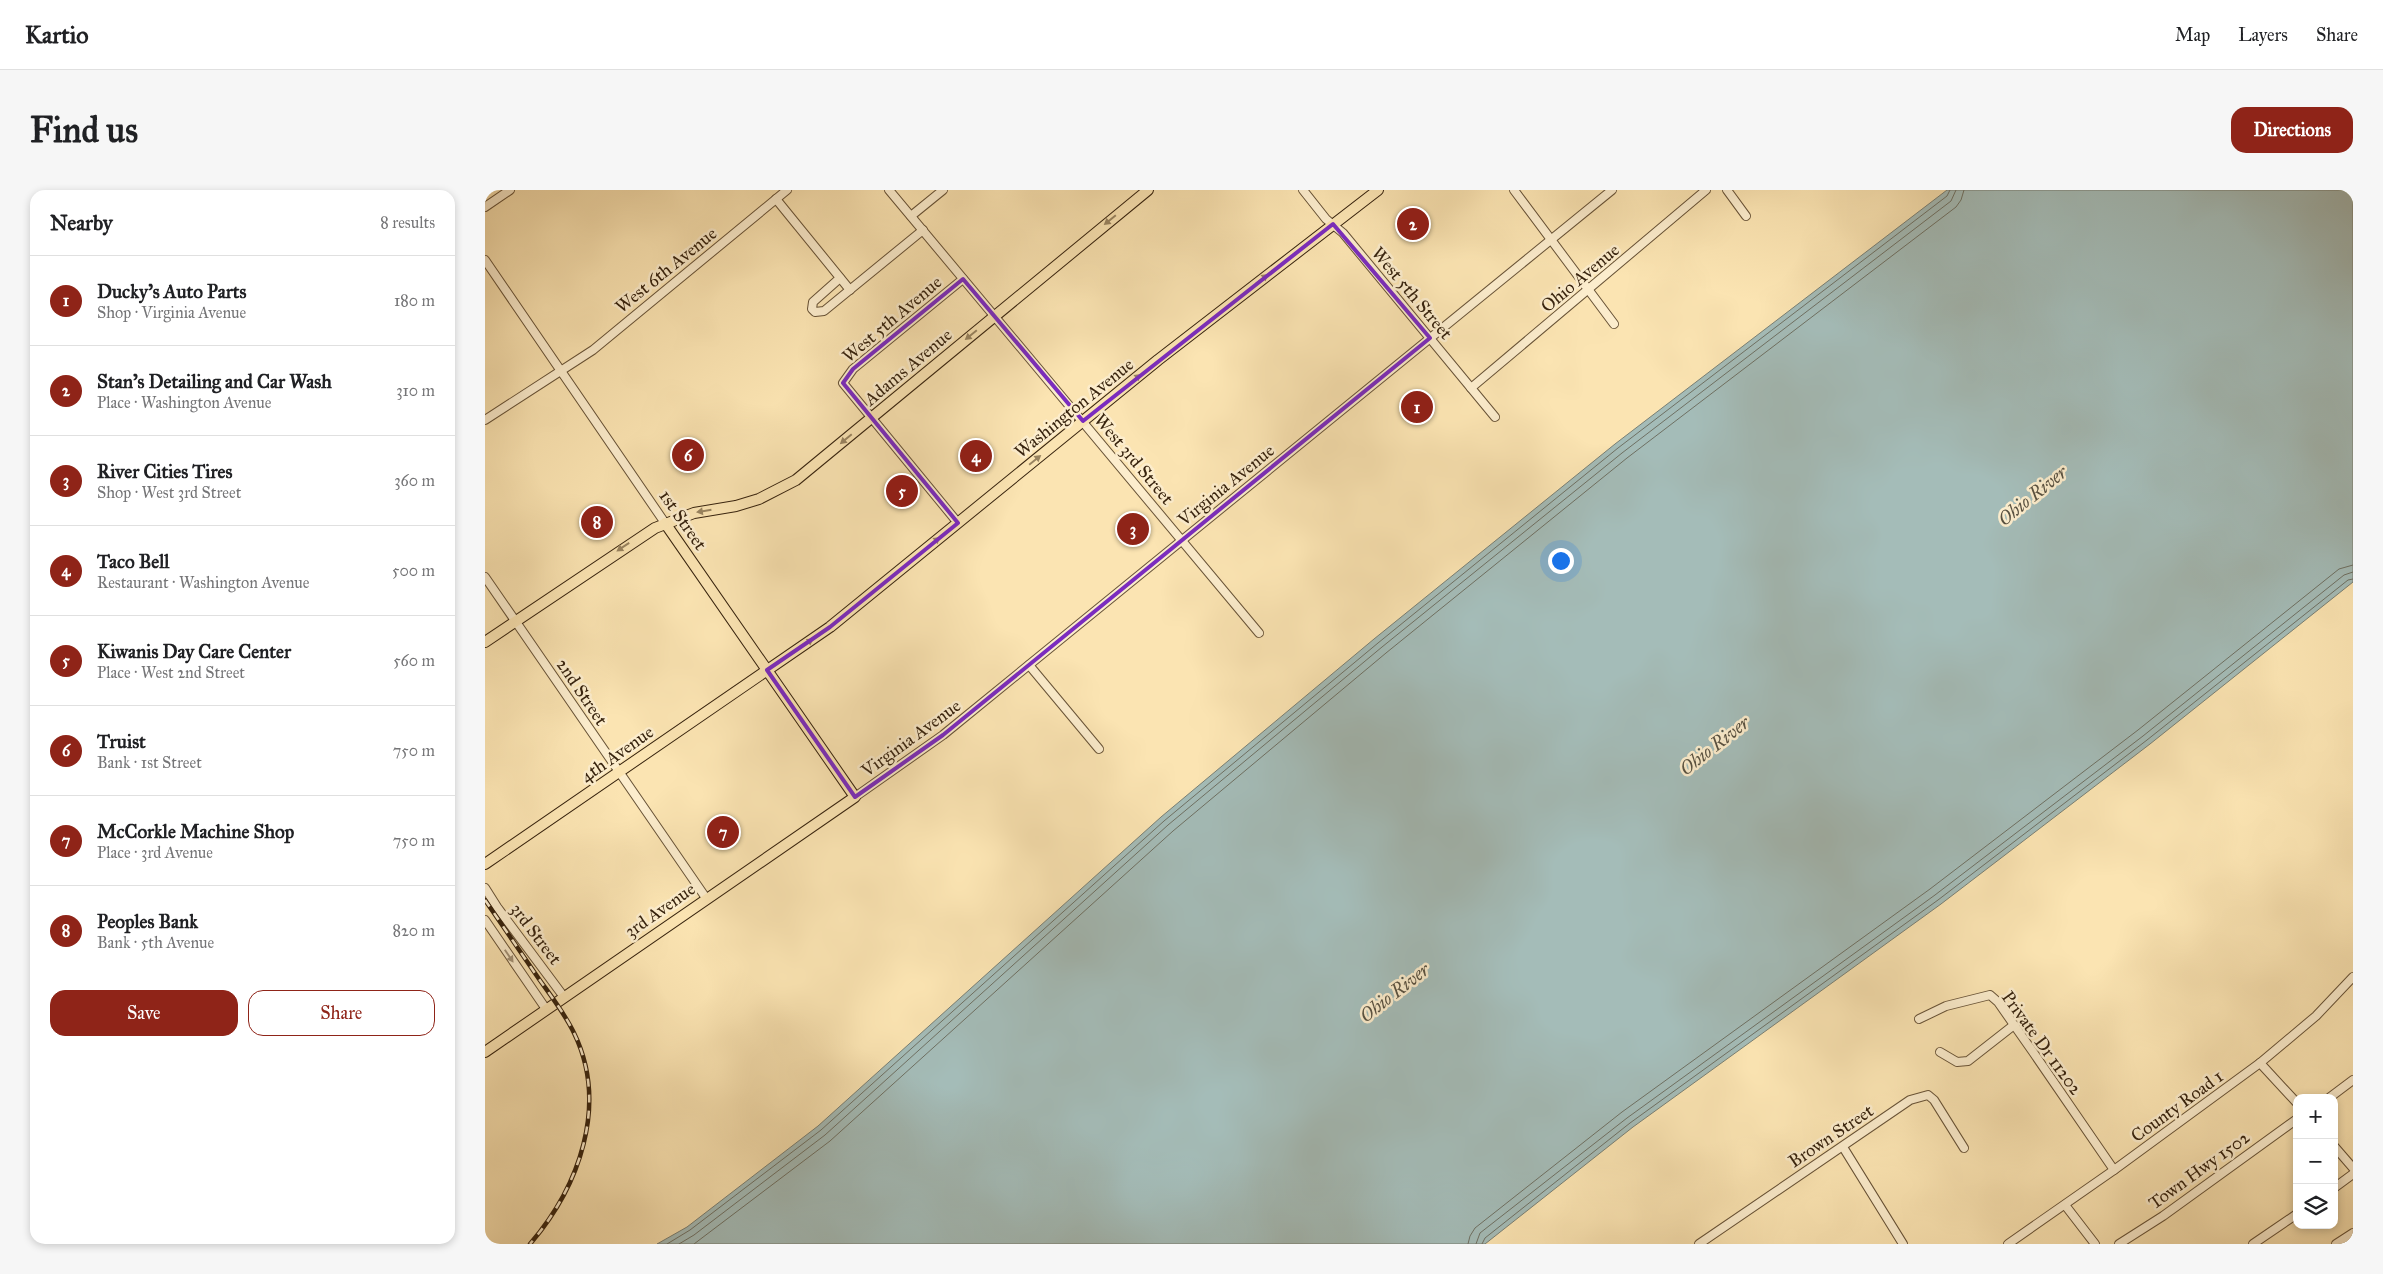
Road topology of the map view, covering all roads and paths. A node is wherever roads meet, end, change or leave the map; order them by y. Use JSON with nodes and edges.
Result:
{"nodes":[{"id":1,"x":510,"y":190,"type":"edge"},
{"id":2,"x":787,"y":190,"type":"edge"},
{"id":3,"x":889,"y":190,"type":"edge"},
{"id":4,"x":943,"y":190,"type":"edge"},
{"id":5,"x":1148,"y":190,"type":"edge"},
{"id":6,"x":1303,"y":190,"type":"edge"},
{"id":7,"x":1378,"y":190,"type":"edge"},
{"id":8,"x":1514,"y":190,"type":"edge"},
{"id":9,"x":1612,"y":190,"type":"edge"},
{"id":10,"x":1707,"y":190,"type":"edge"},
{"id":11,"x":1727,"y":190,"type":"edge"},
{"id":12,"x":776,"y":199,"type":"junction"},
{"id":13,"x":485,"y":207,"type":"edge"},
{"id":14,"x":911,"y":216,"type":"junction"},
{"id":15,"x":1747,"y":216,"type":"dead end"},
{"id":16,"x":1333,"y":224,"type":"junction"},
{"id":17,"x":923,"y":230,"type":"junction"},
{"id":18,"x":1551,"y":240,"type":"junction"},
{"id":19,"x":485,"y":260,"type":"edge"},
{"id":20,"x":840,"y":278,"type":"junction"},
{"id":21,"x":963,"y":279,"type":"junction"},
{"id":22,"x":850,"y":290,"type":"junction"},
{"id":23,"x":1589,"y":291,"type":"junction"},
{"id":24,"x":995,"y":316,"type":"junction"},
{"id":25,"x":1614,"y":324,"type":"dead end"},
{"id":26,"x":1430,"y":338,"type":"junction"},
{"id":27,"x":561,"y":371,"type":"junction"},
{"id":28,"x":1471,"y":388,"type":"junction"},
{"id":29,"x":1495,"y":417,"type":"dead end"},
{"id":30,"x":871,"y":418,"type":"junction"},
{"id":31,"x":485,"y":420,"type":"edge"},
{"id":32,"x":1083,"y":421,"type":"junction"},
{"id":33,"x":959,"y":522,"type":"junction"},
{"id":34,"x":665,"y":523,"type":"junction"},
{"id":35,"x":1182,"y":540,"type":"junction"},
{"id":36,"x":485,"y":577,"type":"edge"},
{"id":37,"x":515,"y":621,"type":"junction"},
{"id":38,"x":1259,"y":633,"type":"dead end"},
{"id":39,"x":485,"y":642,"type":"edge"},
{"id":40,"x":1029,"y":665,"type":"junction"},
{"id":41,"x":767,"y":670,"type":"junction"},
{"id":42,"x":1099,"y":749,"type":"dead end"},
{"id":43,"x":619,"y":772,"type":"junction"},
{"id":44,"x":855,"y":797,"type":"junction"},
{"id":45,"x":485,"y":864,"type":"edge"},
{"id":46,"x":485,"y":888,"type":"edge"},
{"id":47,"x":706,"y":898,"type":"junction"},
{"id":48,"x":485,"y":920,"type":"edge"},
{"id":49,"x":2353,"y":977,"type":"edge"},
{"id":50,"x":565,"y":997,"type":"junction"},
{"id":51,"x":546,"y":1009,"type":"junction"},
{"id":52,"x":1919,"y":1019,"type":"dead end"},
{"id":53,"x":2015,"y":1025,"type":"junction"},
{"id":54,"x":485,"y":1052,"type":"edge"},
{"id":55,"x":1940,"y":1052,"type":"dead end"},
{"id":56,"x":2260,"y":1064,"type":"junction"},
{"id":57,"x":2353,"y":1080,"type":"edge"},
{"id":58,"x":2334,"y":1094,"type":"edge"},
{"id":59,"x":2293,"y":1099,"type":"edge"},
{"id":60,"x":2293,"y":1122,"type":"edge"},
{"id":61,"x":1843,"y":1147,"type":"junction"},
{"id":62,"x":1964,"y":1148,"type":"dead end"},
{"id":63,"x":2338,"y":1151,"type":"edge"},
{"id":64,"x":2353,"y":1168,"type":"edge"},
{"id":65,"x":2113,"y":1170,"type":"junction"},
{"id":66,"x":2353,"y":1174,"type":"edge"},
{"id":67,"x":2338,"y":1185,"type":"edge"},
{"id":68,"x":2065,"y":1205,"type":"junction"},
{"id":69,"x":2293,"y":1217,"type":"edge"},
{"id":70,"x":2353,"y":1233,"type":"edge"},
{"id":71,"x":1699,"y":1244,"type":"edge"},
{"id":72,"x":1903,"y":1244,"type":"edge"},
{"id":73,"x":2008,"y":1244,"type":"edge"},
{"id":74,"x":2095,"y":1244,"type":"edge"},
{"id":75,"x":2119,"y":1244,"type":"edge"},
{"id":76,"x":2253,"y":1244,"type":"edge"},
{"id":77,"x":2337,"y":1244,"type":"edge"}],
"edges":[{"from":1,"to":13,"type":"street"},
{"from":2,"to":12,"type":"street","name":"West 6th Avenue"},
{"from":3,"to":14,"type":"street","name":"West 3rd Street"},
{"from":4,"to":14,"type":"street"},
{"from":5,"to":24,"type":"main road","name":"Adams Avenue","one_way":true},
{"from":6,"to":16,"type":"street","name":"West 5th Street"},
{"from":7,"to":16,"type":"main road","name":"Washington Avenue"},
{"from":8,"to":18,"type":"street"},
{"from":9,"to":18,"type":"street","name":"Virginia Avenue"},
{"from":10,"to":23,"type":"street","name":"Ohio Avenue"},
{"from":11,"to":15,"type":"street"},
{"from":12,"to":20,"type":"street"},
{"from":12,"to":27,"type":"street","name":"West 6th Avenue"},
{"from":14,"to":17,"type":"street","name":"West 3rd Street"},
{"from":16,"to":26,"type":"street","name":"West 5th Street"},
{"from":32,"to":16,"type":"main road","name":"Washington Avenue","one_way":true},
{"from":17,"to":21,"type":"street","name":"West 3rd Street"},
{"from":17,"to":22,"type":"street"},
{"from":18,"to":23,"type":"street"},
{"from":18,"to":26,"type":"street","name":"Virginia Avenue"},
{"from":19,"to":27,"type":"street","name":"1st Street"},
{"from":20,"to":22,"type":"street"},
{"from":20,"to":22,"type":"street"},
{"from":21,"to":24,"type":"street","name":"West 3rd Street"},
{"from":21,"to":30,"type":"street","name":"West 5th Avenue"},
{"from":23,"to":25,"type":"street"},
{"from":23,"to":28,"type":"street","name":"Ohio Avenue"},
{"from":24,"to":30,"type":"main road","name":"Adams Avenue","one_way":true},
{"from":24,"to":32,"type":"street","name":"West 3rd Street"},
{"from":26,"to":28,"type":"street","name":"West 5th Street"},
{"from":26,"to":35,"type":"street","name":"Virginia Avenue"},
{"from":27,"to":31,"type":"street","name":"West 6th Avenue"},
{"from":27,"to":34,"type":"street","name":"1st Street"},
{"from":28,"to":29,"type":"street","name":"West 5th Street"},
{"from":30,"to":33,"type":"street"},
{"from":30,"to":34,"type":"main road","name":"Adams Avenue","one_way":true},
{"from":33,"to":32,"type":"main road","name":"Washington Avenue","one_way":true},
{"from":32,"to":35,"type":"street","name":"West 3rd Street"},
{"from":41,"to":33,"type":"main road","name":"Washington Avenue","one_way":true},
{"from":34,"to":37,"type":"main road","name":"Adams Avenue","one_way":true},
{"from":34,"to":41,"type":"main road","name":"1st Street"},
{"from":35,"to":38,"type":"street","name":"West 3rd Street"},
{"from":35,"to":40,"type":"street","name":"Virginia Avenue"},
{"from":36,"to":37,"type":"street","name":"2nd Street"},
{"from":37,"to":39,"type":"main road","name":"Adams Avenue"},
{"from":37,"to":43,"type":"street","name":"2nd Street"},
{"from":40,"to":42,"type":"street"},
{"from":40,"to":44,"type":"street","name":"Virginia Avenue"},
{"from":41,"to":43,"type":"main road","name":"4th Avenue"},
{"from":41,"to":44,"type":"main road","name":"1st Street"},
{"from":43,"to":45,"type":"main road","name":"4th Avenue"},
{"from":43,"to":47,"type":"street","name":"2nd Street"},
{"from":44,"to":47,"type":"main road","name":"3rd Avenue"},
{"from":46,"to":50,"type":"street","name":"3rd Street"},
{"from":47,"to":50,"type":"main road","name":"3rd Avenue"},
{"from":48,"to":51,"type":"street","name":"3rd Street","one_way":true},
{"from":49,"to":56,"type":"street","name":"County Road 1"},
{"from":50,"to":51,"type":"main road","name":"3rd Avenue"},
{"from":51,"to":54,"type":"main road","name":"3rd Avenue"},
{"from":52,"to":53,"type":"street","name":"Private Dr 11202"},
{"from":53,"to":55,"type":"street"},
{"from":53,"to":65,"type":"street","name":"Private Dr 11202"},
{"from":56,"to":59,"type":"street"},
{"from":56,"to":65,"type":"street","name":"County Road 1"},
{"from":57,"to":58,"type":"street"},
{"from":60,"to":75,"type":"street","name":"Town Hwy 1502"},
{"from":61,"to":62,"type":"street","name":"Brown Street"},
{"from":61,"to":71,"type":"street","name":"Brown Street"},
{"from":61,"to":72,"type":"street"},
{"from":63,"to":64,"type":"street"},
{"from":65,"to":68,"type":"street","name":"County Road 1"},
{"from":66,"to":67,"type":"street"},
{"from":68,"to":73,"type":"street","name":"County Road 1"},
{"from":68,"to":74,"type":"street"},
{"from":69,"to":76,"type":"street"},
{"from":70,"to":77,"type":"street"}]}
